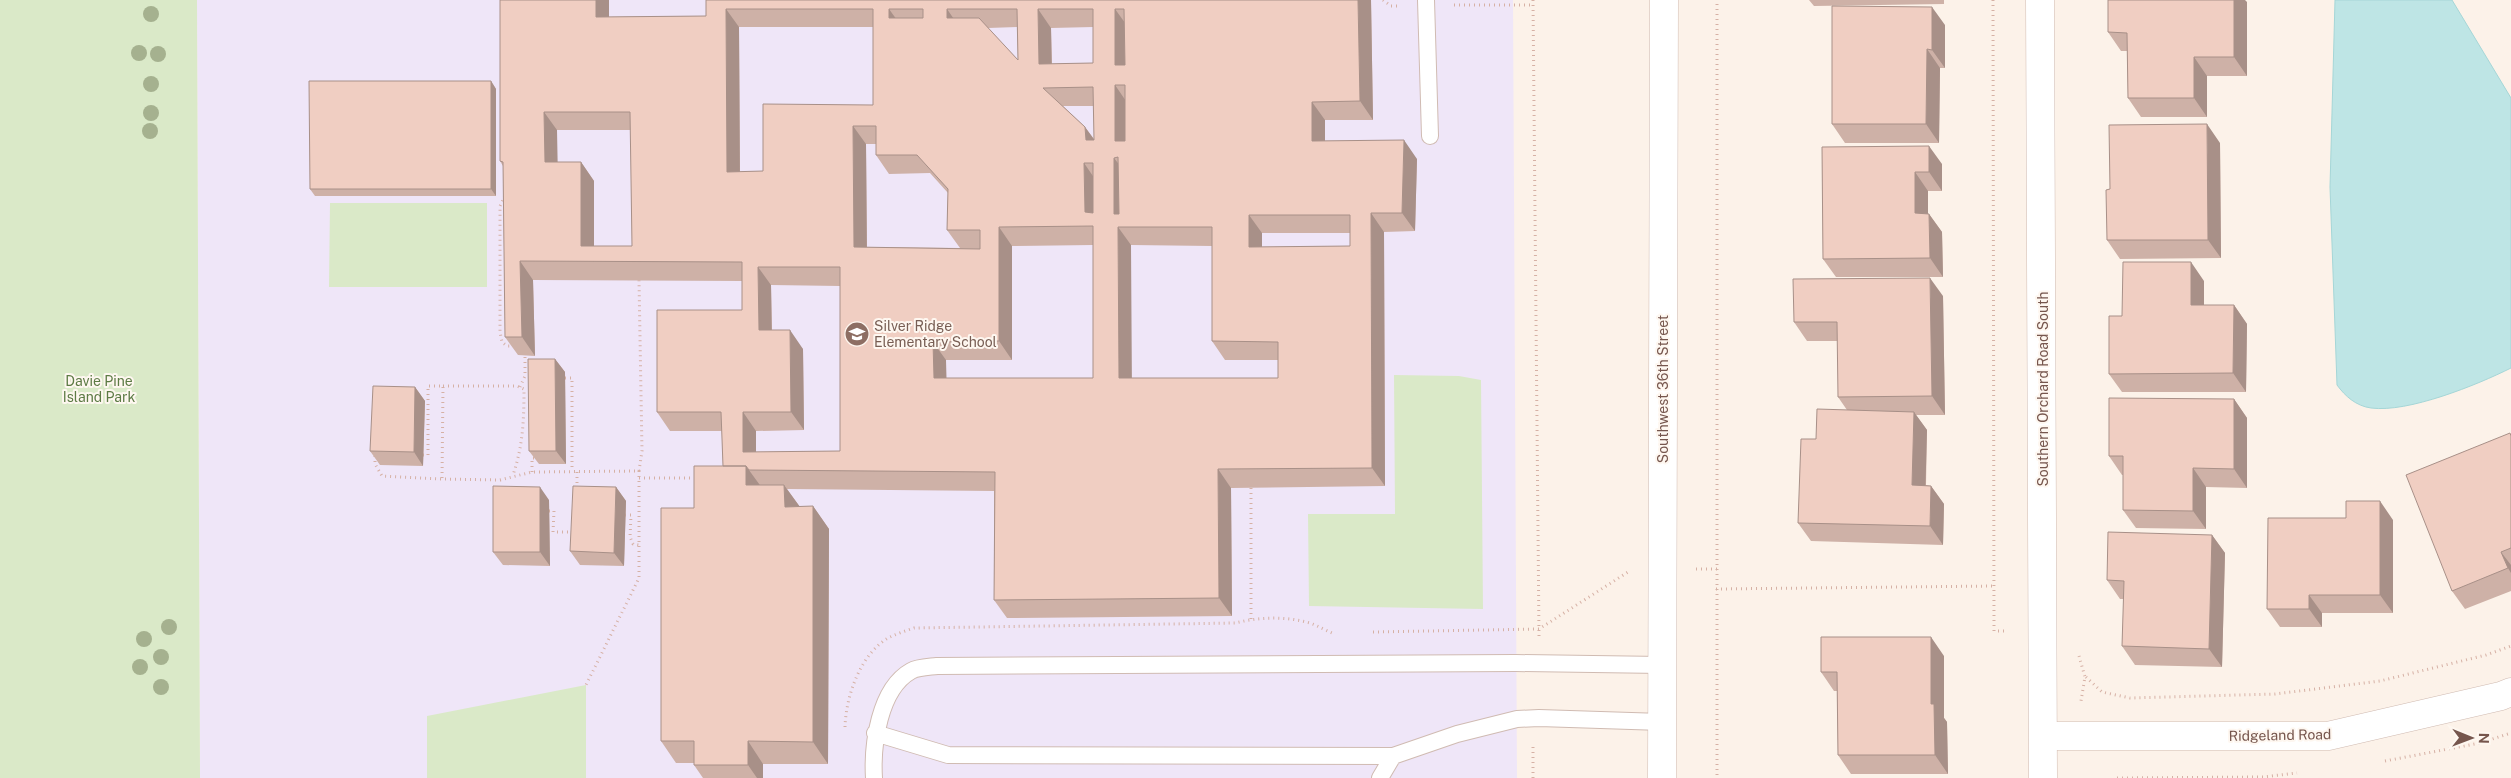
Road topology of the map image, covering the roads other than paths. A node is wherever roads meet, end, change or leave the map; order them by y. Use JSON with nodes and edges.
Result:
{"nodes":[{"id":1,"x":1426,"y":0,"type":"edge"},
{"id":2,"x":1664,"y":0,"type":"edge"},
{"id":3,"x":2040,"y":0,"type":"edge"},
{"id":4,"x":1430,"y":136,"type":"dead end"},
{"id":5,"x":1662,"y":665,"type":"junction"},
{"id":6,"x":2511,"y":692,"type":"edge"},
{"id":7,"x":1662,"y":722,"type":"junction"},
{"id":8,"x":875,"y":733,"type":"junction"},
{"id":9,"x":2044,"y":736,"type":"junction"},
{"id":10,"x":1393,"y":756,"type":"junction"},
{"id":11,"x":874,"y":778,"type":"edge"},
{"id":12,"x":1380,"y":778,"type":"edge"},
{"id":13,"x":1662,"y":778,"type":"edge"},
{"id":14,"x":2044,"y":778,"type":"edge"}],
"edges":[{"from":1,"to":4,"type":"lane"},
{"from":2,"to":5,"type":"street","name":"Southwest 36th Street"},
{"from":3,"to":9,"type":"street","name":"Southern Orchard Road South"},
{"from":5,"to":7,"type":"street","name":"Southwest 36th Street"},
{"from":5,"to":8,"type":"lane"},
{"from":6,"to":9,"type":"street","name":"Ridgeland Road"},
{"from":7,"to":10,"type":"lane"},
{"from":7,"to":13,"type":"street","name":"Southwest 36th Street"},
{"from":8,"to":10,"type":"lane"},
{"from":8,"to":11,"type":"lane"},
{"from":9,"to":14,"type":"street","name":"Southern Orchard Road South"},
{"from":10,"to":12,"type":"lane"}]}
